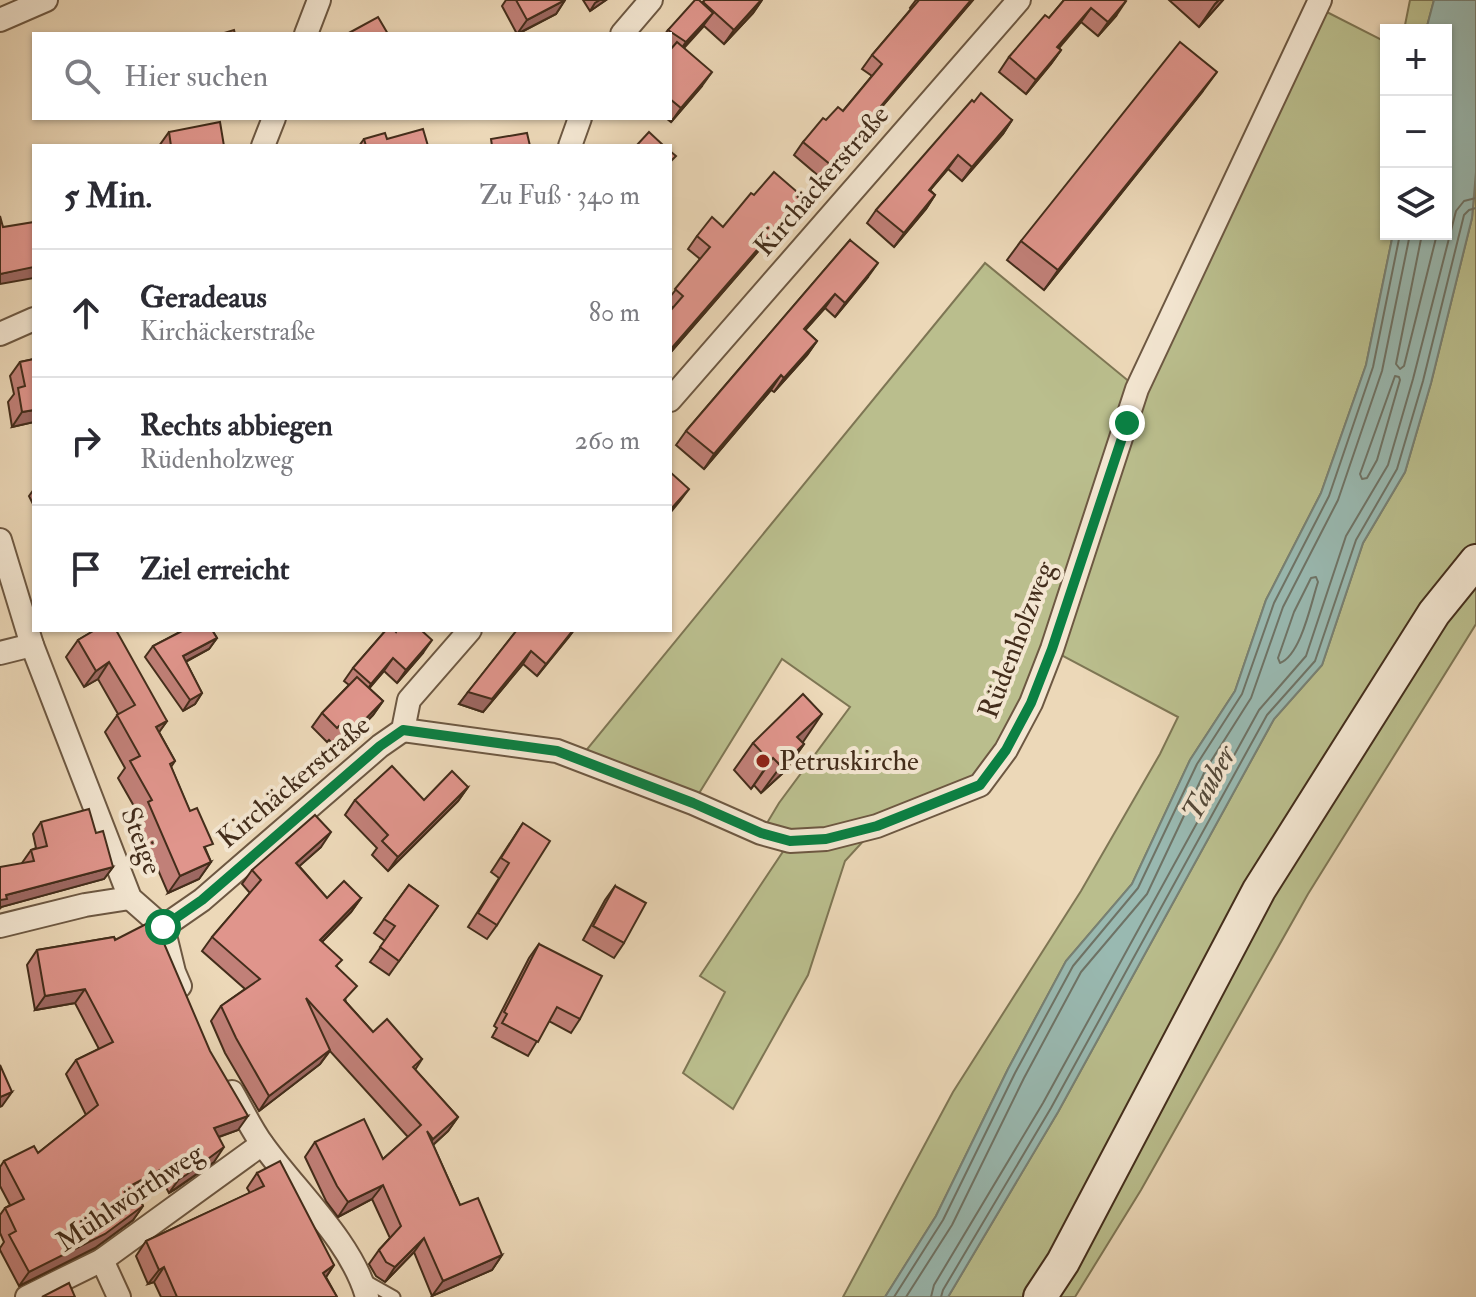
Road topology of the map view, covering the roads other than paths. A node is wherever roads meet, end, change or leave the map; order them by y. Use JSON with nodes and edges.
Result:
{"nodes":[{"id":1,"x":46,"y":0,"type":"edge"},
{"id":2,"x":319,"y":0,"type":"edge"},
{"id":3,"x":651,"y":0,"type":"edge"},
{"id":4,"x":1019,"y":0,"type":"edge"},
{"id":5,"x":1320,"y":0,"type":"edge"},
{"id":6,"x":0,"y":20,"type":"edge"},
{"id":7,"x":307,"y":32,"type":"edge"},
{"id":8,"x":624,"y":32,"type":"edge"},
{"id":9,"x":273,"y":120,"type":"edge"},
{"id":10,"x":579,"y":120,"type":"edge"},
{"id":11,"x":264,"y":144,"type":"edge"},
{"id":12,"x":571,"y":144,"type":"edge"},
{"id":13,"x":32,"y":320,"type":"edge"},
{"id":14,"x":0,"y":334,"type":"edge"},
{"id":15,"x":672,"y":398,"type":"edge"},
{"id":16,"x":0,"y":540,"type":"edge"},
{"id":17,"x":1476,"y":561,"type":"edge"},
{"id":18,"x":468,"y":632,"type":"edge"},
{"id":19,"x":31,"y":635,"type":"edge"},
{"id":20,"x":0,"y":653,"type":"edge"},
{"id":21,"x":403,"y":730,"type":"junction"},
{"id":22,"x":130,"y":898,"type":"junction"},
{"id":23,"x":0,"y":926,"type":"edge"},
{"id":24,"x":163,"y":927,"type":"junction"},
{"id":25,"x":187,"y":1001,"type":"edge"},
{"id":26,"x":220,"y":1071,"type":"edge"},
{"id":27,"x":262,"y":1144,"type":"junction"},
{"id":28,"x":102,"y":1260,"type":"junction"},
{"id":29,"x":364,"y":1288,"type":"edge"},
{"id":30,"x":27,"y":1297,"type":"edge"},
{"id":31,"x":119,"y":1297,"type":"edge"},
{"id":32,"x":394,"y":1297,"type":"edge"},
{"id":33,"x":1040,"y":1297,"type":"edge"}],
"edges":[{"from":1,"to":6,"type":"street"},
{"from":2,"to":7,"type":"street"},
{"from":3,"to":8,"type":"street"},
{"from":4,"to":15,"type":"street","name":"Kirchäckerstraße"},
{"from":5,"to":21,"type":"street","name":"Rüdenholzweg"},
{"from":9,"to":11,"type":"street"},
{"from":10,"to":12,"type":"street"},
{"from":13,"to":14,"type":"street"},
{"from":16,"to":19,"type":"street","name":"Steige"},
{"from":17,"to":33,"type":"main road"},
{"from":18,"to":21,"type":"street","name":"Kirchäckerstraße"},
{"from":19,"to":20,"type":"street"},
{"from":19,"to":22,"type":"street","name":"Steige"},
{"from":21,"to":24,"type":"street","name":"Kirchäckerstraße"},
{"from":22,"to":23,"type":"street"},
{"from":22,"to":24,"type":"street","name":"Steige"},
{"from":24,"to":25,"type":"street"},
{"from":26,"to":27,"type":"street"},
{"from":27,"to":28,"type":"street","name":"Mühlwörthweg"},
{"from":27,"to":29,"type":"street"},
{"from":28,"to":30,"type":"street","name":"Mühlwörthweg"},
{"from":28,"to":31,"type":"street"},
{"from":29,"to":32,"type":"lane"}]}
